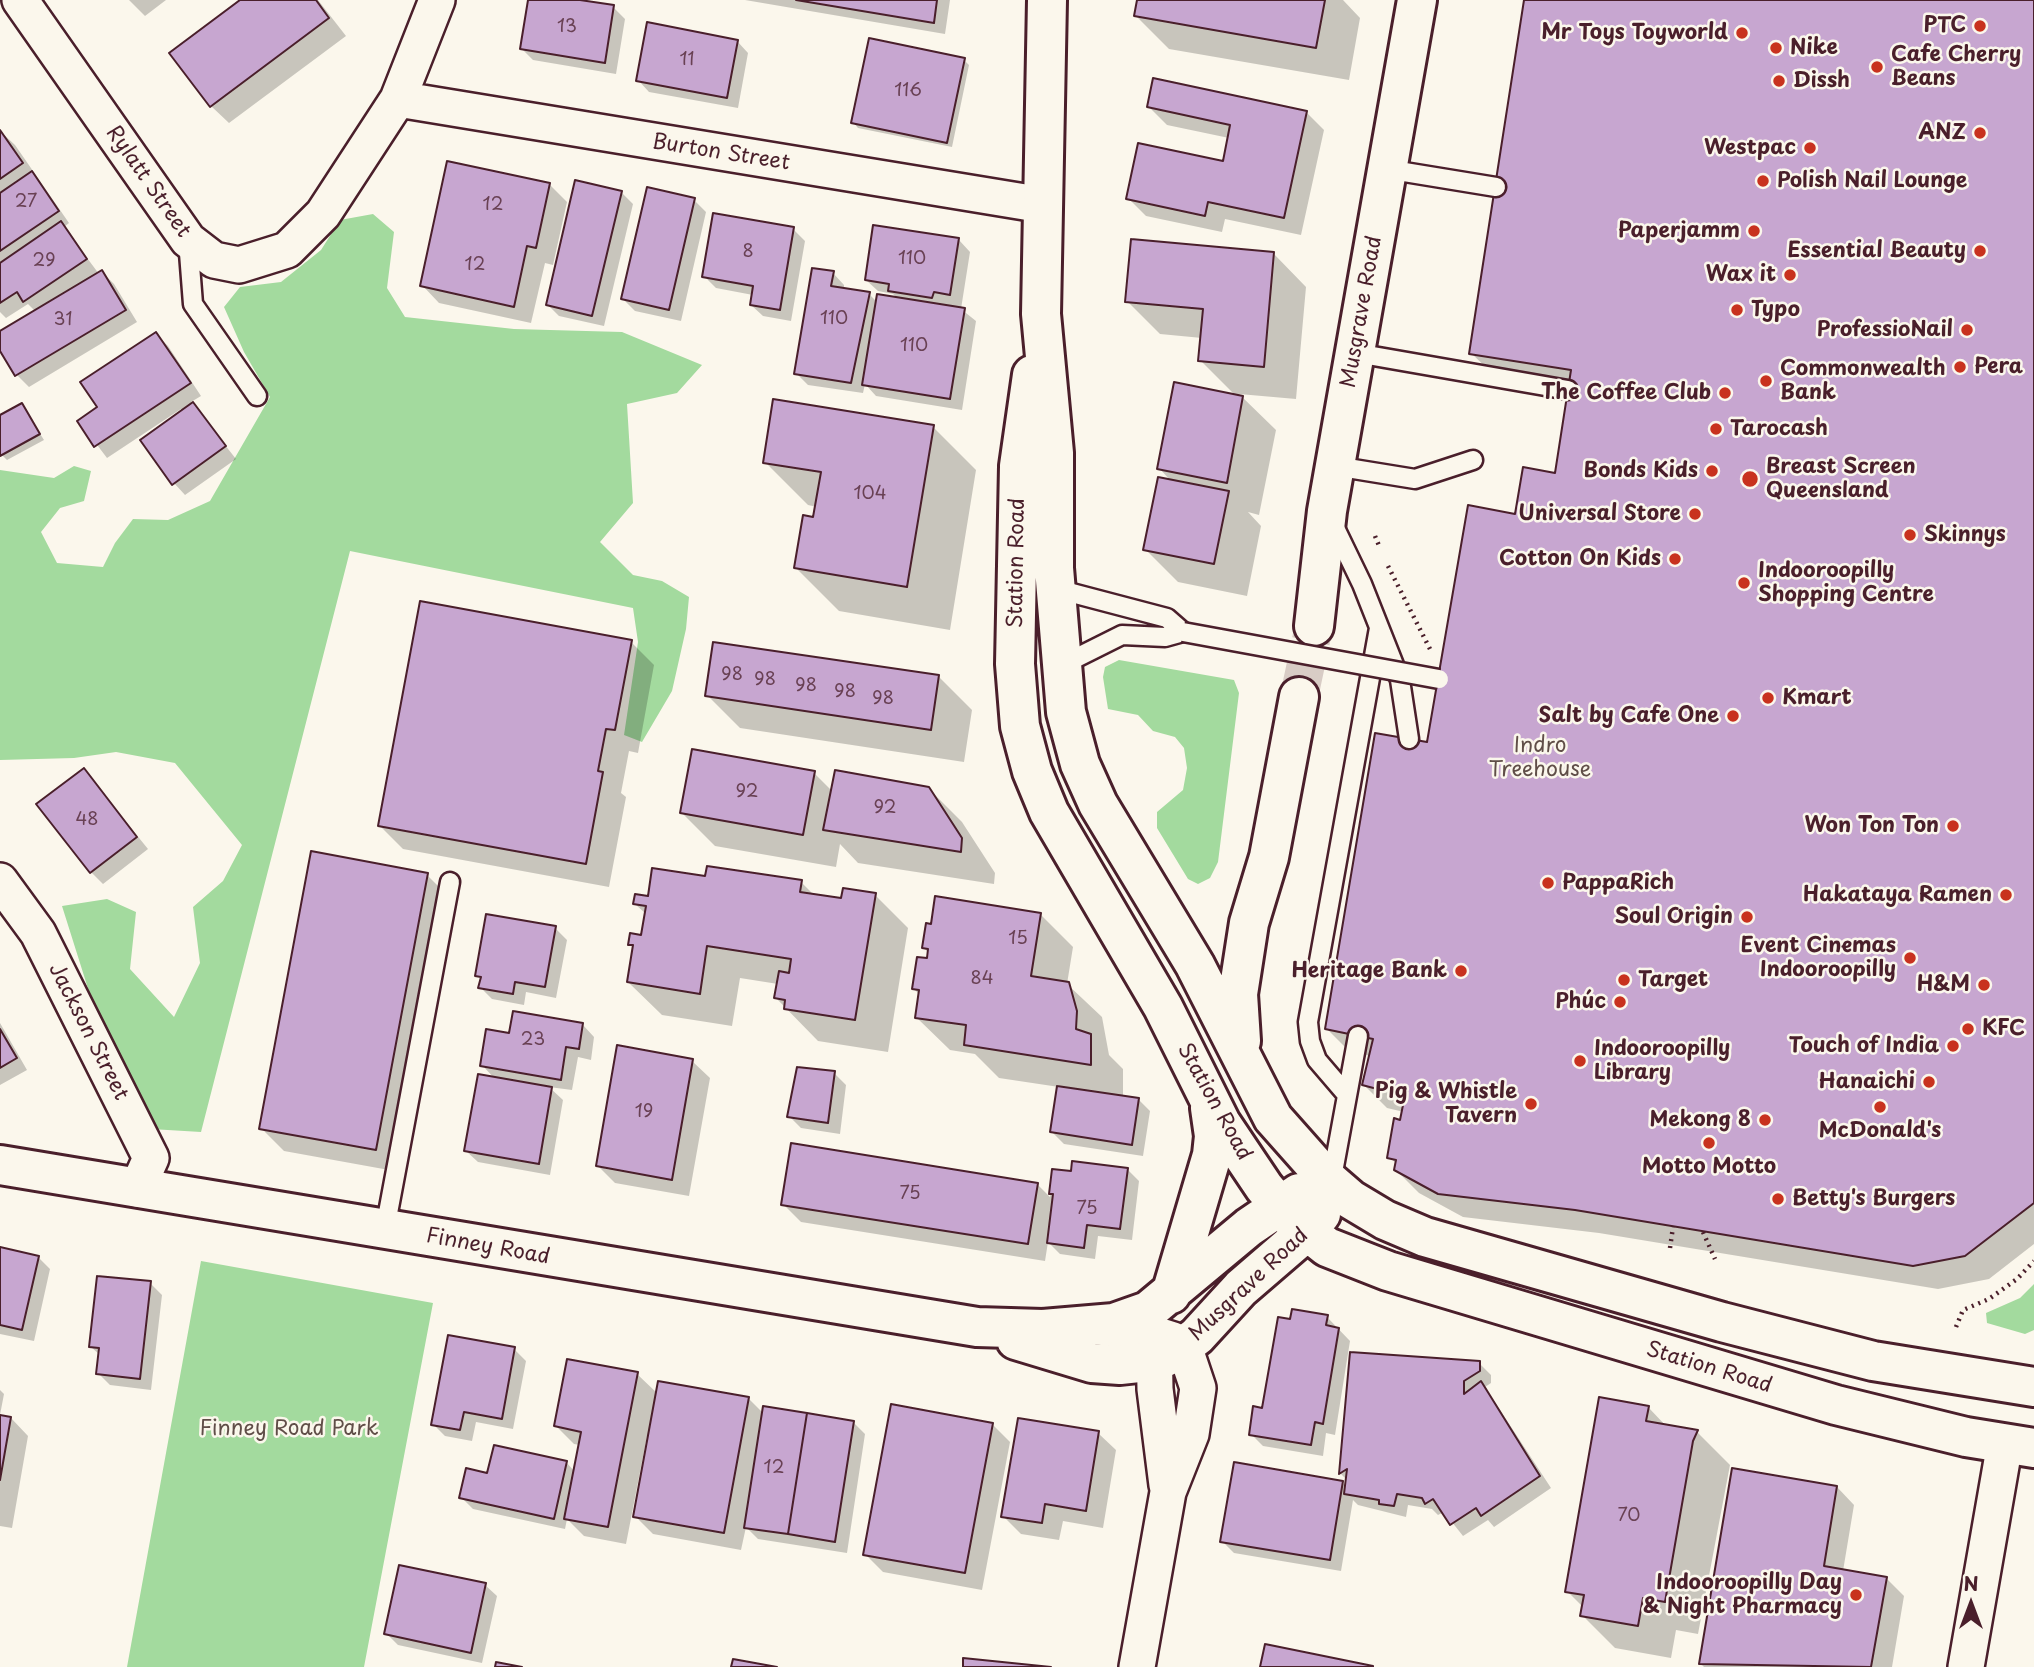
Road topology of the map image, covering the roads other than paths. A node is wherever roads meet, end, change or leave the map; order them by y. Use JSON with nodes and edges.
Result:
{"nodes":[{"id":1,"x":20,"y":0,"type":"edge"},
{"id":2,"x":437,"y":0,"type":"edge"},
{"id":3,"x":1047,"y":0,"type":"edge"},
{"id":4,"x":1417,"y":0,"type":"edge"},
{"id":5,"x":398,"y":99,"type":"junction"},
{"id":6,"x":1386,"y":169,"type":"junction"},
{"id":7,"x":1496,"y":187,"type":"dead end"},
{"id":8,"x":1043,"y":205,"type":"junction"},
{"id":9,"x":188,"y":240,"type":"junction"},
{"id":10,"x":1041,"y":314,"type":"junction"},
{"id":11,"x":1356,"y":353,"type":"junction"},
{"id":12,"x":1568,"y":390,"type":"dead end"},
{"id":13,"x":257,"y":396,"type":"dead end"},
{"id":14,"x":1473,"y":460,"type":"dead end"},
{"id":15,"x":1335,"y":466,"type":"junction"},
{"id":16,"x":1327,"y":511,"type":"junction"},
{"id":17,"x":1016,"y":577,"type":"junction"},
{"id":18,"x":1055,"y":589,"type":"junction"},
{"id":19,"x":1314,"y":626,"type":"tunnel mouth"},
{"id":20,"x":1379,"y":628,"type":"junction"},
{"id":21,"x":1183,"y":632,"type":"junction"},
{"id":22,"x":1062,"y":665,"type":"junction"},
{"id":23,"x":1439,"y":679,"type":"dead end"},
{"id":24,"x":1299,"y":697,"type":"tunnel mouth"},
{"id":25,"x":1409,"y":739,"type":"dead end"},
{"id":26,"x":0,"y":881,"type":"edge"},
{"id":27,"x":450,"y":882,"type":"dead end"},
{"id":28,"x":1249,"y":923,"type":"junction"},
{"id":29,"x":1132,"y":954,"type":"junction"},
{"id":30,"x":1195,"y":965,"type":"junction"},
{"id":31,"x":1358,"y":1036,"type":"dead end"},
{"id":32,"x":1246,"y":1062,"type":"junction"},
{"id":33,"x":1347,"y":1095,"type":"junction"},
{"id":34,"x":1207,"y":1096,"type":"junction"},
{"id":35,"x":0,"y":1165,"type":"edge"},
{"id":36,"x":1330,"y":1182,"type":"junction"},
{"id":37,"x":137,"y":1189,"type":"junction"},
{"id":38,"x":1279,"y":1205,"type":"junction"},
{"id":39,"x":384,"y":1229,"type":"junction"},
{"id":40,"x":1306,"y":1232,"type":"junction"},
{"id":41,"x":1170,"y":1295,"type":"junction"},
{"id":42,"x":1090,"y":1326,"type":"junction"},
{"id":43,"x":977,"y":1327,"type":"junction"},
{"id":44,"x":1163,"y":1347,"type":"junction"},
{"id":45,"x":2024,"y":1385,"type":"edge"},
{"id":46,"x":2020,"y":1445,"type":"edge"},
{"id":47,"x":1138,"y":1667,"type":"edge"},
{"id":48,"x":1966,"y":1667,"type":"edge"}],
"edges":[{"from":1,"to":9,"type":"street","name":"Rylatt Street"},
{"from":2,"to":5,"type":"street","name":"Rylatt Street"},
{"from":3,"to":8,"type":"street","name":"Station Road"},
{"from":4,"to":6,"type":"street","name":"Musgrave Road"},
{"from":5,"to":8,"type":"street","name":"Burton Street"},
{"from":5,"to":9,"type":"street","name":"Rylatt Street"},
{"from":6,"to":7,"type":"lane"},
{"from":6,"to":11,"type":"street","name":"Musgrave Road"},
{"from":8,"to":10,"type":"street","name":"Station Road"},
{"from":9,"to":13,"type":"lane"},
{"from":10,"to":17,"type":"street","name":"Station Road"},
{"from":10,"to":18,"type":"street","name":"Station Road"},
{"from":11,"to":12,"type":"lane"},
{"from":11,"to":15,"type":"street","name":"Musgrave Road"},
{"from":14,"to":15,"type":"lane"},
{"from":15,"to":16,"type":"street","name":"Musgrave Road"},
{"from":16,"to":19,"type":"street","name":"Musgrave Road"},
{"from":16,"to":20,"type":"lane"},
{"from":17,"to":18,"type":"lane"},
{"from":17,"to":29,"type":"street","name":"Station Road"},
{"from":18,"to":21,"type":"lane"},
{"from":18,"to":22,"type":"street","name":"Station Road"},
{"from":20,"to":25,"type":"lane"},
{"from":20,"to":33,"type":"lane"},
{"from":21,"to":22,"type":"lane"},
{"from":21,"to":23,"type":"lane","bridge":true},
{"from":22,"to":30,"type":"street","name":"Station Road"},
{"from":24,"to":28,"type":"street"},
{"from":26,"to":37,"type":"street","name":"Jackson Street"},
{"from":27,"to":39,"type":"lane"},
{"from":28,"to":30,"type":"street"},
{"from":28,"to":32,"type":"street"},
{"from":29,"to":30,"type":"street"},
{"from":29,"to":34,"type":"street","name":"Station Road"},
{"from":30,"to":32,"type":"street","name":"Station Road"},
{"from":31,"to":33,"type":"lane"},
{"from":32,"to":36,"type":"street","name":"Station Road"},
{"from":33,"to":36,"type":"lane"},
{"from":34,"to":38,"type":"street","name":"Station Road"},
{"from":34,"to":41,"type":"street"},
{"from":35,"to":37,"type":"street","name":"Finney Road"},
{"from":36,"to":38,"type":"street","name":"Musgrave Road"},
{"from":36,"to":40,"type":"street","name":"Musgrave Road"},
{"from":36,"to":45,"type":"street","name":"Station Road"},
{"from":37,"to":39,"type":"street","name":"Finney Road"},
{"from":38,"to":40,"type":"street","name":"Station Road"},
{"from":38,"to":41,"type":"street","name":"Musgrave Road"},
{"from":39,"to":43,"type":"street","name":"Finney Road"},
{"from":40,"to":44,"type":"street","name":"Musgrave Road"},
{"from":40,"to":46,"type":"street","name":"Station Road"},
{"from":41,"to":42,"type":"street","name":"Finney Road"},
{"from":41,"to":44,"type":"street","name":"Musgrave Road"},
{"from":42,"to":43,"type":"street","name":"Finney Road"},
{"from":42,"to":44,"type":"street","name":"Musgrave Road"},
{"from":43,"to":44,"type":"street","name":"Finney Road"},
{"from":44,"to":47,"type":"street","name":"Musgrave Road"},
{"from":45,"to":46,"type":"street"},
{"from":46,"to":48,"type":"street"}]}
